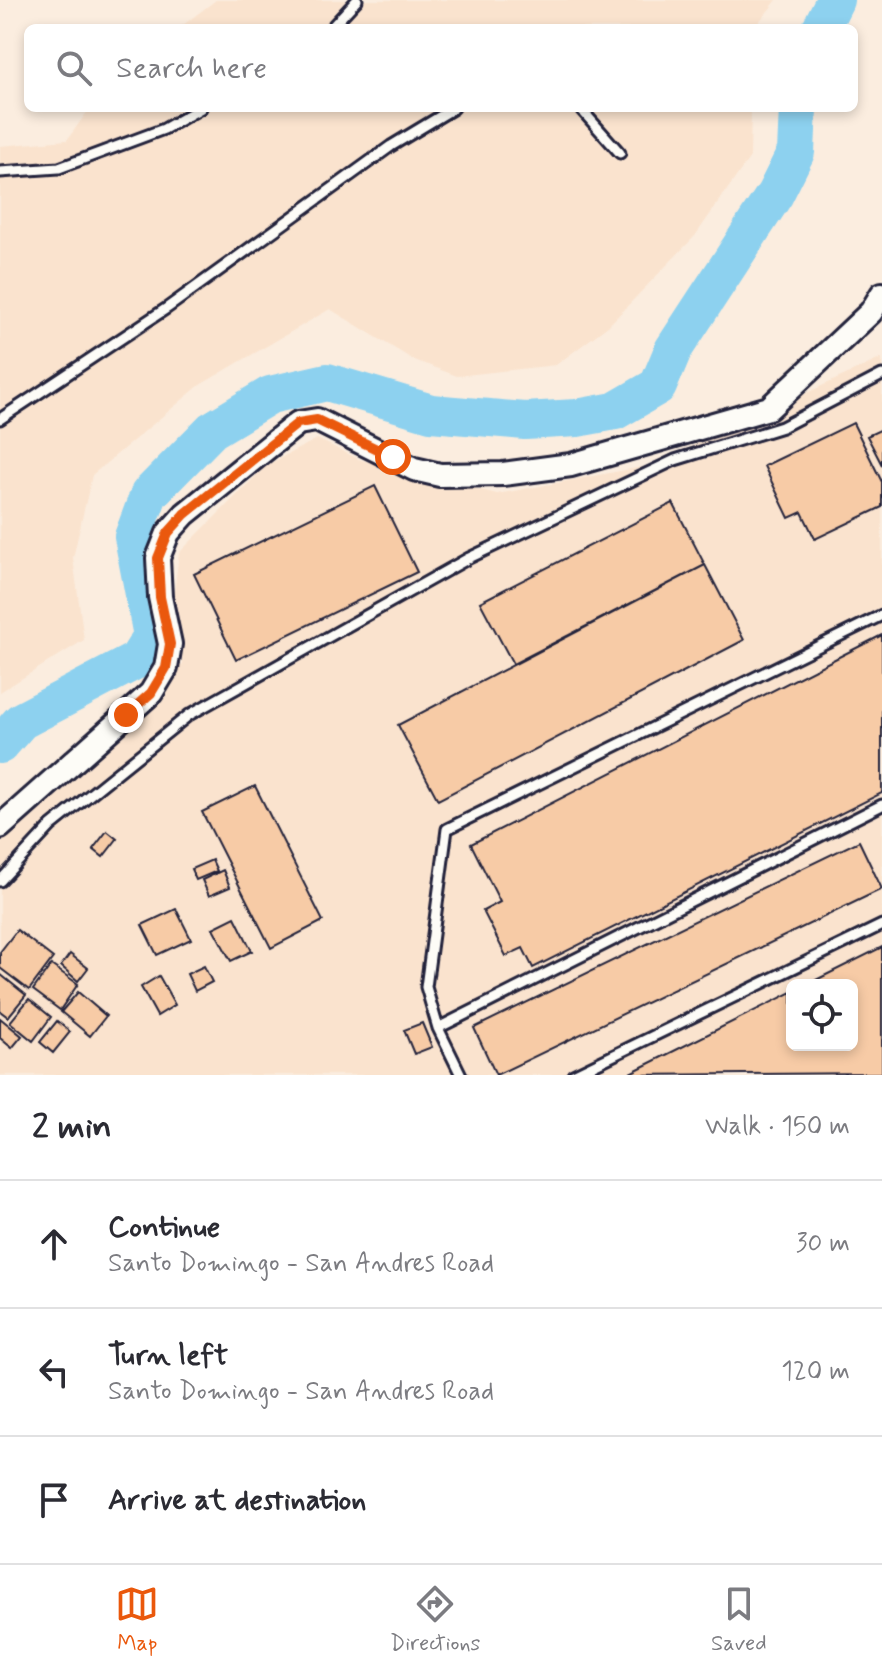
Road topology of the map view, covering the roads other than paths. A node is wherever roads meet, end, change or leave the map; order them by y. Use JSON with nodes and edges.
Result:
{"nodes":[{"id":1,"x":357,"y":0,"type":"edge"},
{"id":2,"x":335,"y":24,"type":"edge"},
{"id":3,"x":194,"y":112,"type":"edge"},
{"id":4,"x":447,"y":112,"type":"edge"},
{"id":5,"x":584,"y":112,"type":"edge"},
{"id":6,"x":620,"y":153,"type":"dead end"},
{"id":7,"x":0,"y":172,"type":"edge"},
{"id":8,"x":882,"y":294,"type":"edge"},
{"id":9,"x":882,"y":375,"type":"edge"},
{"id":10,"x":0,"y":419,"type":"edge"},
{"id":11,"x":882,"y":615,"type":"edge"},
{"id":12,"x":882,"y":805,"type":"edge"},
{"id":13,"x":0,"y":827,"type":"edge"},
{"id":14,"x":0,"y":881,"type":"edge"},
{"id":15,"x":882,"y":925,"type":"edge"},
{"id":16,"x":438,"y":1028,"type":"junction"},
{"id":17,"x":461,"y":1075,"type":"edge"},
{"id":18,"x":573,"y":1075,"type":"edge"}],
"edges":[{"from":1,"to":2,"type":"lane"},
{"from":3,"to":7,"type":"lane"},
{"from":4,"to":10,"type":"lane"},
{"from":5,"to":6,"type":"lane"},
{"from":8,"to":13,"type":"street"},
{"from":9,"to":14,"type":"lane"},
{"from":11,"to":16,"type":"lane"},
{"from":12,"to":16,"type":"lane"},
{"from":15,"to":18,"type":"lane"},
{"from":16,"to":17,"type":"lane"}]}
